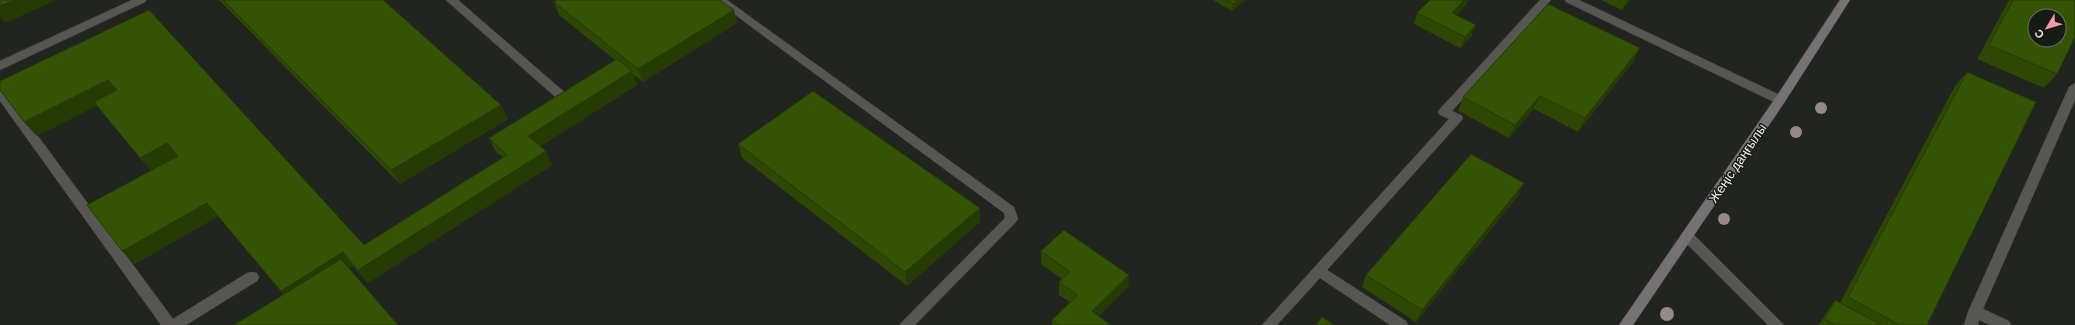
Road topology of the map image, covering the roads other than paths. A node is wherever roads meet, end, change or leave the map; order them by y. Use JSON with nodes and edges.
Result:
{"nodes":[{"id":1,"x":141,"y":0,"type":"edge"},
{"id":2,"x":451,"y":0,"type":"edge"},
{"id":3,"x":720,"y":0,"type":"edge"},
{"id":4,"x":1546,"y":0,"type":"edge"},
{"id":5,"x":1570,"y":0,"type":"edge"},
{"id":6,"x":1846,"y":0,"type":"edge"},
{"id":7,"x":0,"y":66,"type":"edge"},
{"id":8,"x":2075,"y":86,"type":"edge"},
{"id":9,"x":0,"y":93,"type":"edge"},
{"id":10,"x":565,"y":99,"type":"edge"},
{"id":11,"x":1780,"y":100,"type":"junction"},
{"id":12,"x":1687,"y":236,"type":"junction"},
{"id":13,"x":1319,"y":271,"type":"junction"},
{"id":14,"x":252,"y":277,"type":"dead end"},
{"id":15,"x":1973,"y":319,"type":"edge"},
{"id":16,"x":168,"y":325,"type":"edge"},
{"id":17,"x":175,"y":325,"type":"edge"},
{"id":18,"x":906,"y":325,"type":"edge"},
{"id":19,"x":1269,"y":325,"type":"edge"},
{"id":20,"x":1402,"y":325,"type":"edge"},
{"id":21,"x":1626,"y":325,"type":"edge"},
{"id":22,"x":1777,"y":325,"type":"edge"},
{"id":23,"x":2004,"y":325,"type":"edge"}],
"edges":[{"from":1,"to":7,"type":"lane"},
{"from":2,"to":10,"type":"lane"},
{"from":3,"to":18,"type":"lane"},
{"from":4,"to":13,"type":"lane"},
{"from":5,"to":11,"type":"lane"},
{"from":6,"to":11,"type":"main road","name":"Жеңіс даңғылы"},
{"from":8,"to":15,"type":"lane"},
{"from":9,"to":16,"type":"lane"},
{"from":11,"to":12,"type":"main road","name":"Жеңіс даңғылы"},
{"from":12,"to":21,"type":"main road","name":"Жеңіс даңғылы"},
{"from":12,"to":22,"type":"lane"},
{"from":13,"to":19,"type":"lane"},
{"from":13,"to":20,"type":"lane"},
{"from":14,"to":17,"type":"lane"},
{"from":15,"to":23,"type":"lane"}]}
